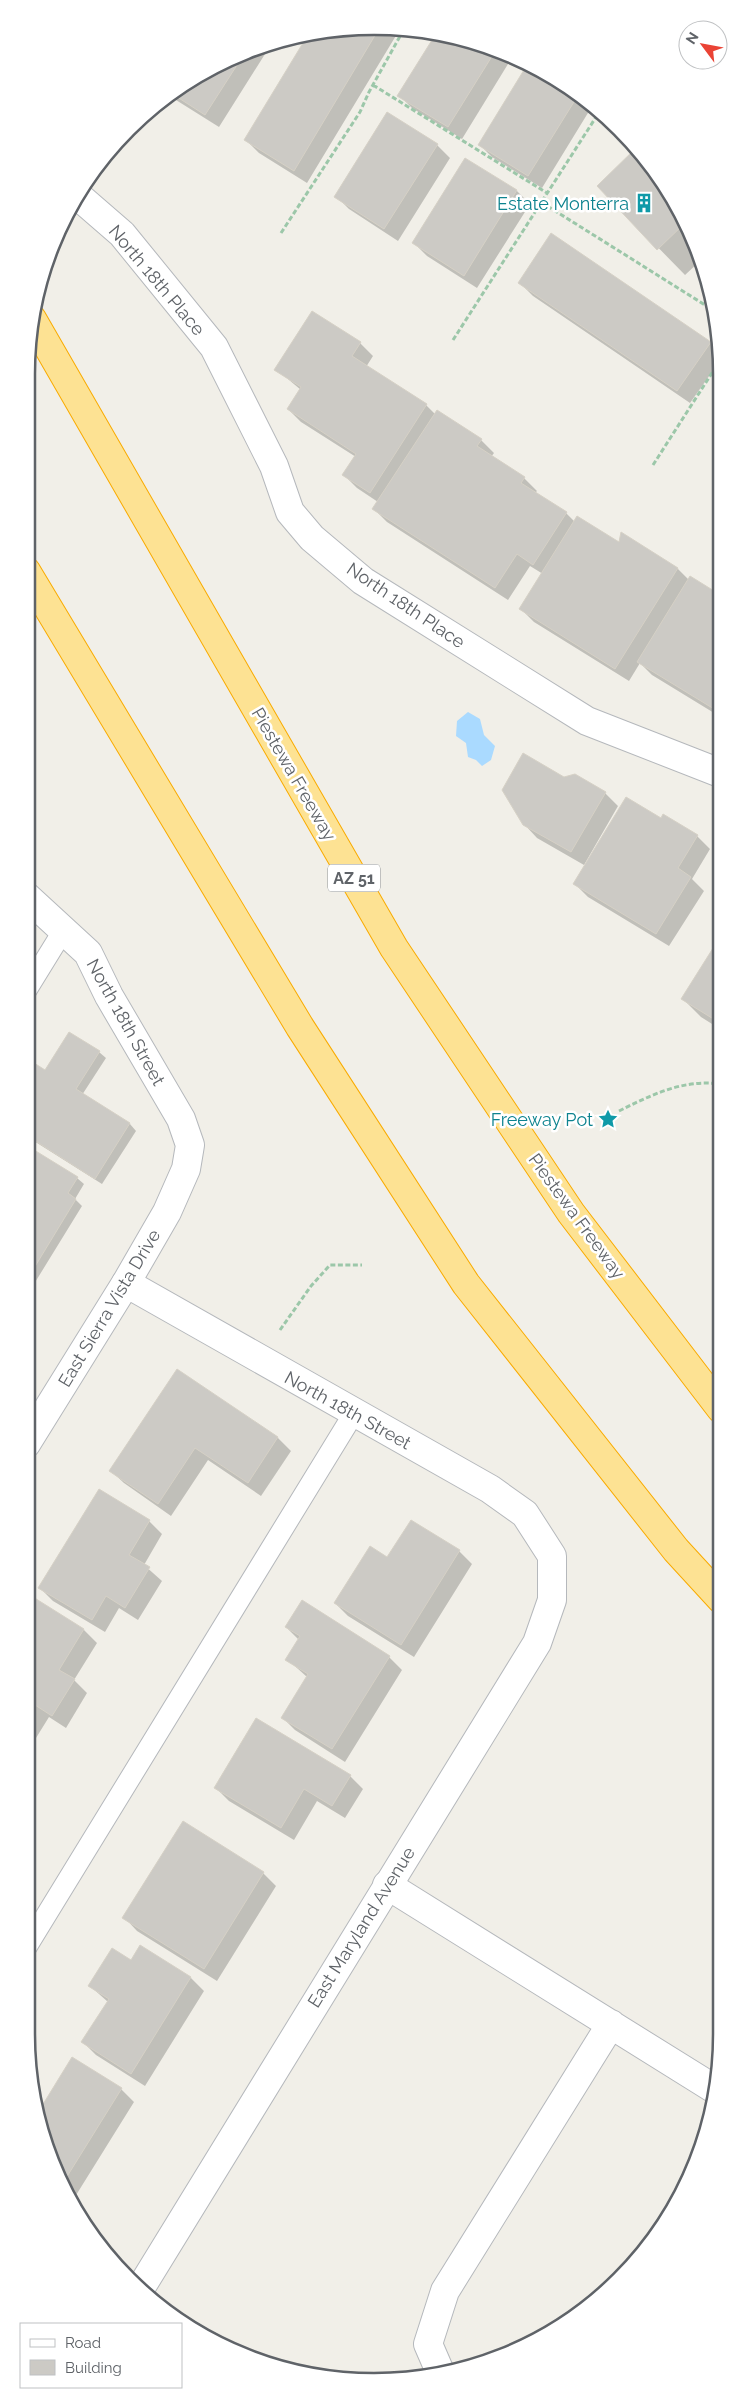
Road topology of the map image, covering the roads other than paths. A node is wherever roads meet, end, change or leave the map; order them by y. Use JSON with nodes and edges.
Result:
{"nodes":[{"id":1,"x":83,"y":200,"type":"edge"},
{"id":2,"x":38,"y":330,"type":"edge"},
{"id":3,"x":35,"y":586,"type":"edge"},
{"id":4,"x":713,"y":770,"type":"edge"},
{"id":5,"x":35,"y":904,"type":"edge"},
{"id":6,"x":64,"y":931,"type":"junction"},
{"id":7,"x":35,"y":977,"type":"edge"},
{"id":8,"x":186,"y":1169,"type":"joint"},
{"id":9,"x":126,"y":1283,"type":"junction"},
{"id":10,"x":713,"y":1399,"type":"edge"},
{"id":11,"x":354,"y":1413,"type":"junction"},
{"id":12,"x":35,"y":1430,"type":"edge"},
{"id":13,"x":552,"y":1556,"type":"joint"},
{"id":14,"x":713,"y":1590,"type":"edge"},
{"id":15,"x":387,"y":1885,"type":"junction"},
{"id":16,"x":35,"y":1933,"type":"edge"},
{"id":17,"x":611,"y":2024,"type":"junction"},
{"id":18,"x":709,"y":2085,"type":"edge"},
{"id":19,"x":143,"y":2283,"type":"edge"},
{"id":20,"x":438,"y":2366,"type":"edge"}],
"edges":[{"from":1,"to":4,"type":"street","name":"North 18th Place"},
{"from":2,"to":10,"type":"highway","name":"Piestewa Freeway","number":"AZ 51"},
{"from":3,"to":14,"type":"highway"},
{"from":5,"to":6,"type":"street","name":"North 18th Street"},
{"from":6,"to":7,"type":"lane"},
{"from":6,"to":8,"type":"street","name":"North 18th Street"},
{"from":8,"to":9,"type":"street","name":"East Sierra Vista Drive"},
{"from":9,"to":11,"type":"street","name":"North 18th Street"},
{"from":9,"to":12,"type":"street","name":"East Sierra Vista Drive"},
{"from":11,"to":13,"type":"street","name":"North 18th Street"},
{"from":11,"to":16,"type":"lane"},
{"from":13,"to":15,"type":"street","name":"East Maryland Avenue"},
{"from":15,"to":17,"type":"street"},
{"from":15,"to":19,"type":"street","name":"East Maryland Avenue"},
{"from":17,"to":18,"type":"street"},
{"from":17,"to":20,"type":"street"}]}
